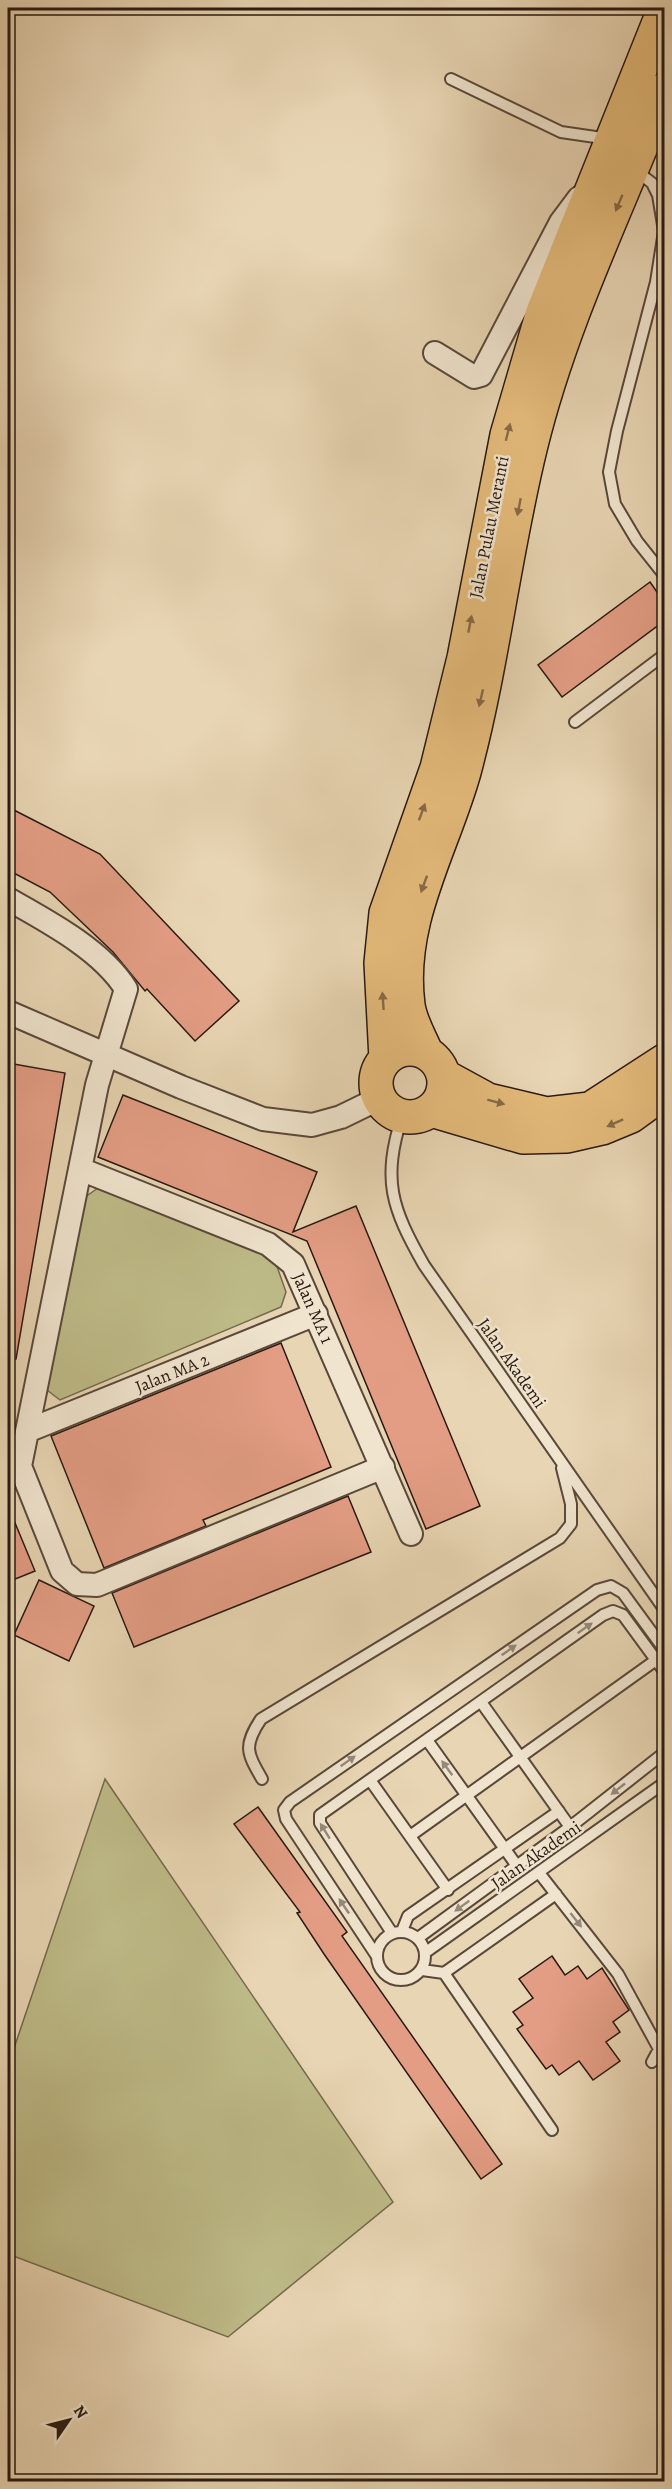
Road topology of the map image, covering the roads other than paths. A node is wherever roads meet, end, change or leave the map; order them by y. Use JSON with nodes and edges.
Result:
{"nodes":[{"id":1,"x":659,"y":11,"type":"edge"},
{"id":2,"x":451,"y":79,"type":"dead end"},
{"id":3,"x":664,"y":90,"type":"edge"},
{"id":4,"x":613,"y":139,"type":"junction"},
{"id":5,"x":634,"y":169,"type":"junction"},
{"id":6,"x":594,"y":186,"type":"junction"},
{"id":7,"x":435,"y":353,"type":"dead end"},
{"id":8,"x":664,"y":575,"type":"edge"},
{"id":9,"x":664,"y":655,"type":"edge"},
{"id":10,"x":575,"y":722,"type":"dead end"},
{"id":11,"x":8,"y":899,"type":"edge"},
{"id":12,"x":8,"y":1012,"type":"edge"},
{"id":13,"x":104,"y":1054,"type":"junction"},
{"id":14,"x":386,"y":1059,"type":"junction"},
{"id":15,"x":664,"y":1060,"type":"edge"},
{"id":16,"x":435,"y":1064,"type":"junction"},
{"id":17,"x":664,"y":1092,"type":"edge"},
{"id":18,"x":404,"y":1108,"type":"junction"},
{"id":19,"x":80,"y":1169,"type":"junction"},
{"id":20,"x":316,"y":1314,"type":"junction"},
{"id":21,"x":27,"y":1431,"type":"junction"},
{"id":22,"x":560,"y":1462,"type":"junction"},
{"id":23,"x":383,"y":1467,"type":"junction"},
{"id":24,"x":411,"y":1534,"type":"dead end"},
{"id":25,"x":664,"y":1610,"type":"edge"},
{"id":26,"x":664,"y":1649,"type":"edge"},
{"id":27,"x":657,"y":1660,"type":"junction"},
{"id":28,"x":664,"y":1671,"type":"edge"},
{"id":29,"x":481,"y":1702,"type":"junction"},
{"id":30,"x":427,"y":1740,"type":"junction"},
{"id":31,"x":664,"y":1753,"type":"edge"},
{"id":32,"x":520,"y":1757,"type":"junction"},
{"id":33,"x":262,"y":1779,"type":"dead end"},
{"id":34,"x":370,"y":1780,"type":"junction"},
{"id":35,"x":664,"y":1783,"type":"edge"},
{"id":36,"x":467,"y":1796,"type":"junction"},
{"id":37,"x":559,"y":1811,"type":"junction"},
{"id":38,"x":570,"y":1827,"type":"junction"},
{"id":39,"x":410,"y":1836,"type":"junction"},
{"id":40,"x":505,"y":1849,"type":"junction"},
{"id":41,"x":516,"y":1866,"type":"junction"},
{"id":42,"x":540,"y":1874,"type":"junction"},
{"id":43,"x":448,"y":1890,"type":"junction"},
{"id":44,"x":556,"y":1894,"type":"junction"},
{"id":45,"x":397,"y":1932,"type":"junction"},
{"id":46,"x":418,"y":1938,"type":"junction"},
{"id":47,"x":426,"y":1952,"type":"junction"},
{"id":48,"x":376,"y":1955,"type":"junction"},
{"id":49,"x":422,"y":1970,"type":"junction"},
{"id":50,"x":444,"y":1973,"type":"junction"},
{"id":51,"x":652,"y":2062,"type":"dead end"},
{"id":52,"x":552,"y":2130,"type":"dead end"}],
"edges":[{"from":1,"to":4,"type":"main road","name":"Jalan Pulau Meranti"},
{"from":2,"to":4,"type":"lane"},
{"from":3,"to":5,"type":"main road","name":"Jalan Pulau Meranti"},
{"from":4,"to":6,"type":"main road","name":"Jalan Pulau Meranti"},
{"from":5,"to":8,"type":"lane"},
{"from":5,"to":16,"type":"main road","name":"Jalan Pulau Meranti","one_way":true},
{"from":6,"to":7,"type":"street"},
{"from":14,"to":6,"type":"main road","name":"Jalan Pulau Meranti","one_way":true},
{"from":9,"to":10,"type":"lane"},
{"from":11,"to":13,"type":"street"},
{"from":12,"to":13,"type":"street"},
{"from":13,"to":18,"type":"street"},
{"from":13,"to":19,"type":"street"},
{"from":14,"to":16,"type":"main road"},
{"from":14,"to":18,"type":"main road"},
{"from":16,"to":15,"type":"main road","one_way":true},
{"from":16,"to":18,"type":"main road"},
{"from":17,"to":18,"type":"main road","one_way":true},
{"from":18,"to":22,"type":"lane","name":"Jalan Akademi"},
{"from":19,"to":20,"type":"street","name":"Jalan MA 1"},
{"from":19,"to":21,"type":"street"},
{"from":20,"to":21,"type":"street","name":"Jalan MA 2"},
{"from":20,"to":23,"type":"street","name":"Jalan MA 1"},
{"from":21,"to":23,"type":"street"},
{"from":22,"to":25,"type":"lane","name":"Jalan Akademi"},
{"from":22,"to":33,"type":"lane"},
{"from":23,"to":24,"type":"street","name":"Jalan MA 1"},
{"from":48,"to":26,"type":"lane","one_way":true},
{"from":27,"to":28,"type":"lane"},
{"from":29,"to":27,"type":"lane","one_way":true},
{"from":27,"to":32,"type":"lane"},
{"from":29,"to":30,"type":"lane"},
{"from":29,"to":32,"type":"lane"},
{"from":30,"to":34,"type":"lane"},
{"from":36,"to":30,"type":"lane","one_way":true},
{"from":31,"to":38,"type":"lane","one_way":true},
{"from":32,"to":36,"type":"lane"},
{"from":32,"to":37,"type":"lane"},
{"from":34,"to":39,"type":"lane"},
{"from":45,"to":34,"type":"lane","one_way":true},
{"from":35,"to":42,"type":"lane","name":"Jalan Akademi"},
{"from":36,"to":39,"type":"lane"},
{"from":36,"to":40,"type":"lane"},
{"from":37,"to":38,"type":"lane"},
{"from":37,"to":40,"type":"lane"},
{"from":38,"to":41,"type":"lane"},
{"from":39,"to":43,"type":"lane"},
{"from":40,"to":41,"type":"lane"},
{"from":40,"to":43,"type":"lane"},
{"from":41,"to":46,"type":"lane","one_way":true},
{"from":42,"to":44,"type":"lane"},
{"from":42,"to":47,"type":"lane","name":"Jalan Akademi"},
{"from":43,"to":45,"type":"lane"},
{"from":44,"to":50,"type":"lane"},
{"from":44,"to":51,"type":"lane","one_way":true},
{"from":45,"to":46,"type":"lane"},
{"from":45,"to":48,"type":"lane"},
{"from":46,"to":47,"type":"lane"},
{"from":47,"to":49,"type":"lane"},
{"from":48,"to":49,"type":"lane"},
{"from":49,"to":50,"type":"lane"},
{"from":50,"to":52,"type":"lane"}]}
